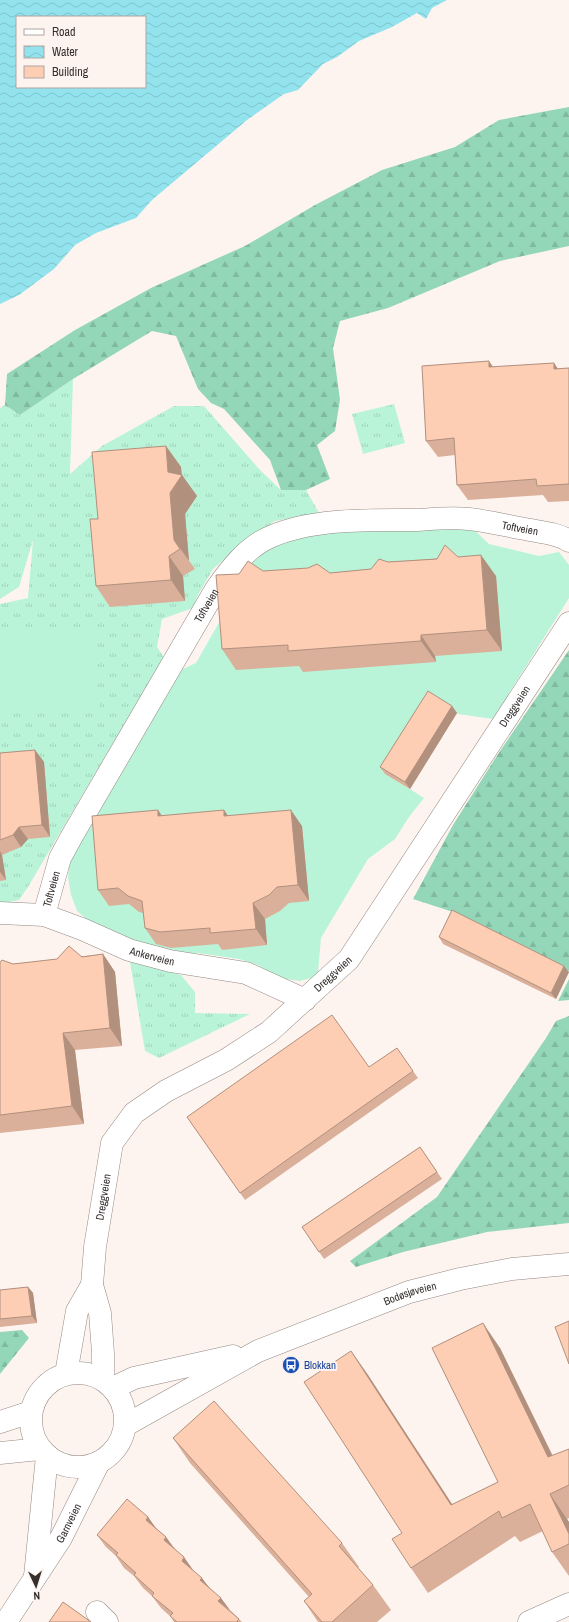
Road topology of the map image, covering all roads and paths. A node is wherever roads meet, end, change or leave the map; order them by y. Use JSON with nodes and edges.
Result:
{"nodes":[{"id":1,"x":569,"y":541,"type":"edge"},
{"id":2,"x":569,"y":623,"type":"edge"},
{"id":3,"x":0,"y":913,"type":"edge"},
{"id":4,"x":44,"y":915,"type":"junction"},
{"id":5,"x":305,"y":1000,"type":"junction"},
{"id":6,"x":569,"y":1264,"type":"edge"},
{"id":7,"x":92,"y":1285,"type":"junction"},
{"id":8,"x":258,"y":1350,"type":"junction"},
{"id":9,"x":66,"y":1374,"type":"junction"},
{"id":10,"x":108,"y":1384,"type":"junction"},
{"id":11,"x":31,"y":1412,"type":"junction"},
{"id":12,"x":0,"y":1422,"type":"edge"},
{"id":13,"x":126,"y":1425,"type":"junction"},
{"id":14,"x":43,"y":1452,"type":"junction"},
{"id":15,"x":0,"y":1453,"type":"edge"},
{"id":16,"x":98,"y":1464,"type":"junction"},
{"id":17,"x":35,"y":1580,"type":"junction"},
{"id":18,"x":569,"y":1604,"type":"edge"},
{"id":19,"x":6,"y":1622,"type":"edge"},
{"id":20,"x":529,"y":1622,"type":"edge"}],
"edges":[{"from":1,"to":4,"type":"street","name":"Toftveien"},
{"from":2,"to":5,"type":"street","name":"Dreggveien"},
{"from":3,"to":4,"type":"street","name":"Ankerveien"},
{"from":4,"to":5,"type":"street","name":"Ankerveien"},
{"from":5,"to":7,"type":"street","name":"Dreggveien"},
{"from":6,"to":8,"type":"street","name":"Bodøsjøveien"},
{"from":7,"to":9,"type":"street","name":"Dreggveien"},
{"from":7,"to":10,"type":"street","name":"Dreggveien"},
{"from":8,"to":10,"type":"street","name":"Bodøsjøveien"},
{"from":8,"to":13,"type":"street","name":"Bodøsjøveien"},
{"from":9,"to":10,"type":"street"},
{"from":9,"to":11,"type":"street"},
{"from":10,"to":13,"type":"street"},
{"from":11,"to":12,"type":"street"},
{"from":11,"to":14,"type":"street"},
{"from":13,"to":16,"type":"street"},
{"from":14,"to":15,"type":"street"},
{"from":14,"to":16,"type":"street"},
{"from":14,"to":17,"type":"street","name":"Garnveien"},
{"from":16,"to":17,"type":"street","name":"Garnveien"},
{"from":17,"to":19,"type":"street","name":"Garnveien"},
{"from":18,"to":20,"type":"street"}]}
